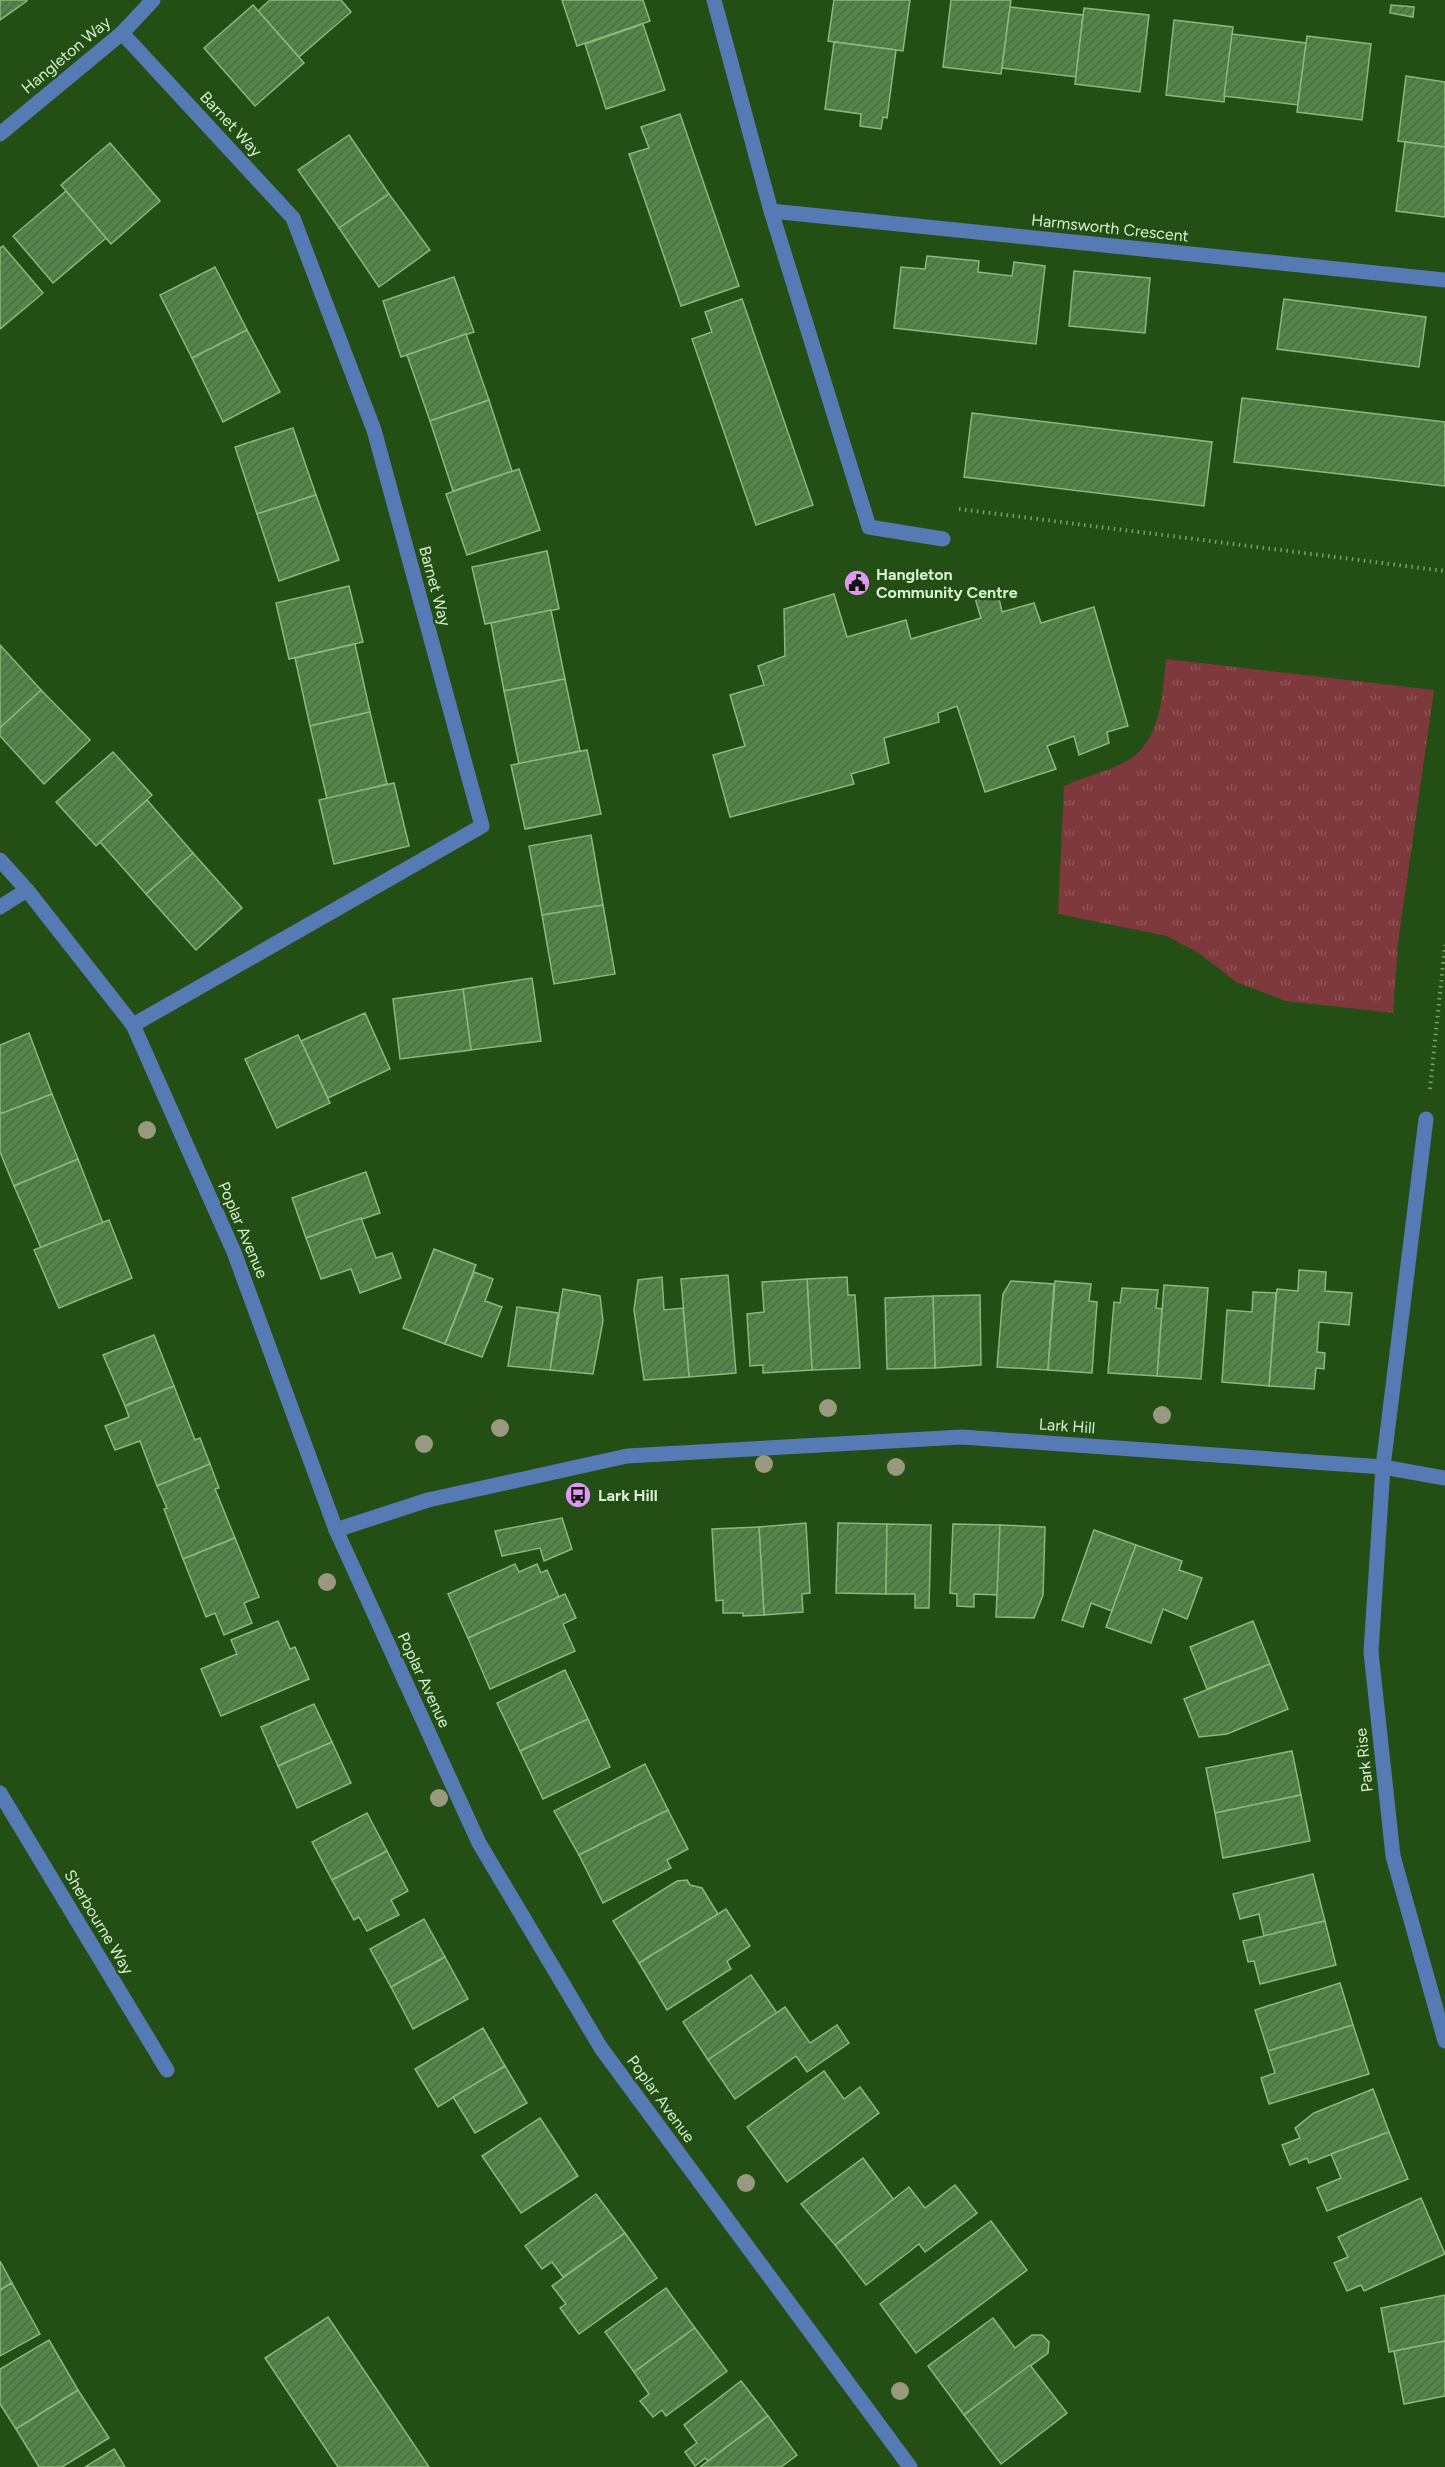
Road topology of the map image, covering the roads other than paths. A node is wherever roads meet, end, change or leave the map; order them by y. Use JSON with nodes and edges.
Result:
{"nodes":[{"id":1,"x":153,"y":0,"type":"edge"},
{"id":2,"x":714,"y":0,"type":"edge"},
{"id":3,"x":122,"y":33,"type":"junction"},
{"id":4,"x":0,"y":134,"type":"edge"},
{"id":5,"x":771,"y":211,"type":"junction"},
{"id":6,"x":1445,"y":280,"type":"edge"},
{"id":7,"x":943,"y":539,"type":"road end"},
{"id":8,"x":0,"y":860,"type":"edge"},
{"id":9,"x":27,"y":890,"type":"junction"},
{"id":10,"x":0,"y":907,"type":"edge"},
{"id":11,"x":133,"y":1024,"type":"junction"},
{"id":12,"x":1426,"y":1119,"type":"road end"},
{"id":13,"x":1383,"y":1467,"type":"junction"},
{"id":14,"x":1445,"y":1478,"type":"edge"},
{"id":15,"x":336,"y":1530,"type":"junction"},
{"id":16,"x":0,"y":1793,"type":"edge"},
{"id":17,"x":1445,"y":2041,"type":"edge"},
{"id":18,"x":167,"y":2070,"type":"dead end"},
{"id":19,"x":910,"y":2467,"type":"edge"}],
"edges":[{"from":1,"to":3,"type":"street","name":"Hangleton Way"},
{"from":2,"to":5,"type":"street"},
{"from":3,"to":4,"type":"street","name":"Hangleton Way"},
{"from":3,"to":11,"type":"street","name":"Barnet Way"},
{"from":5,"to":6,"type":"street","name":"Harmsworth Crescent"},
{"from":5,"to":7,"type":"street"},
{"from":8,"to":9,"type":"street","name":"Poplar Avenue"},
{"from":9,"to":10,"type":"street"},
{"from":9,"to":11,"type":"street","name":"Poplar Avenue"},
{"from":11,"to":15,"type":"street","name":"Poplar Avenue"},
{"from":12,"to":13,"type":"street","name":"Park Rise"},
{"from":13,"to":14,"type":"street","name":"Lark Hill"},
{"from":13,"to":15,"type":"street","name":"Lark Hill"},
{"from":13,"to":17,"type":"street","name":"Park Rise"},
{"from":15,"to":19,"type":"street","name":"Poplar Avenue"},
{"from":16,"to":18,"type":"street","name":"Sherbourne Way"}]}
